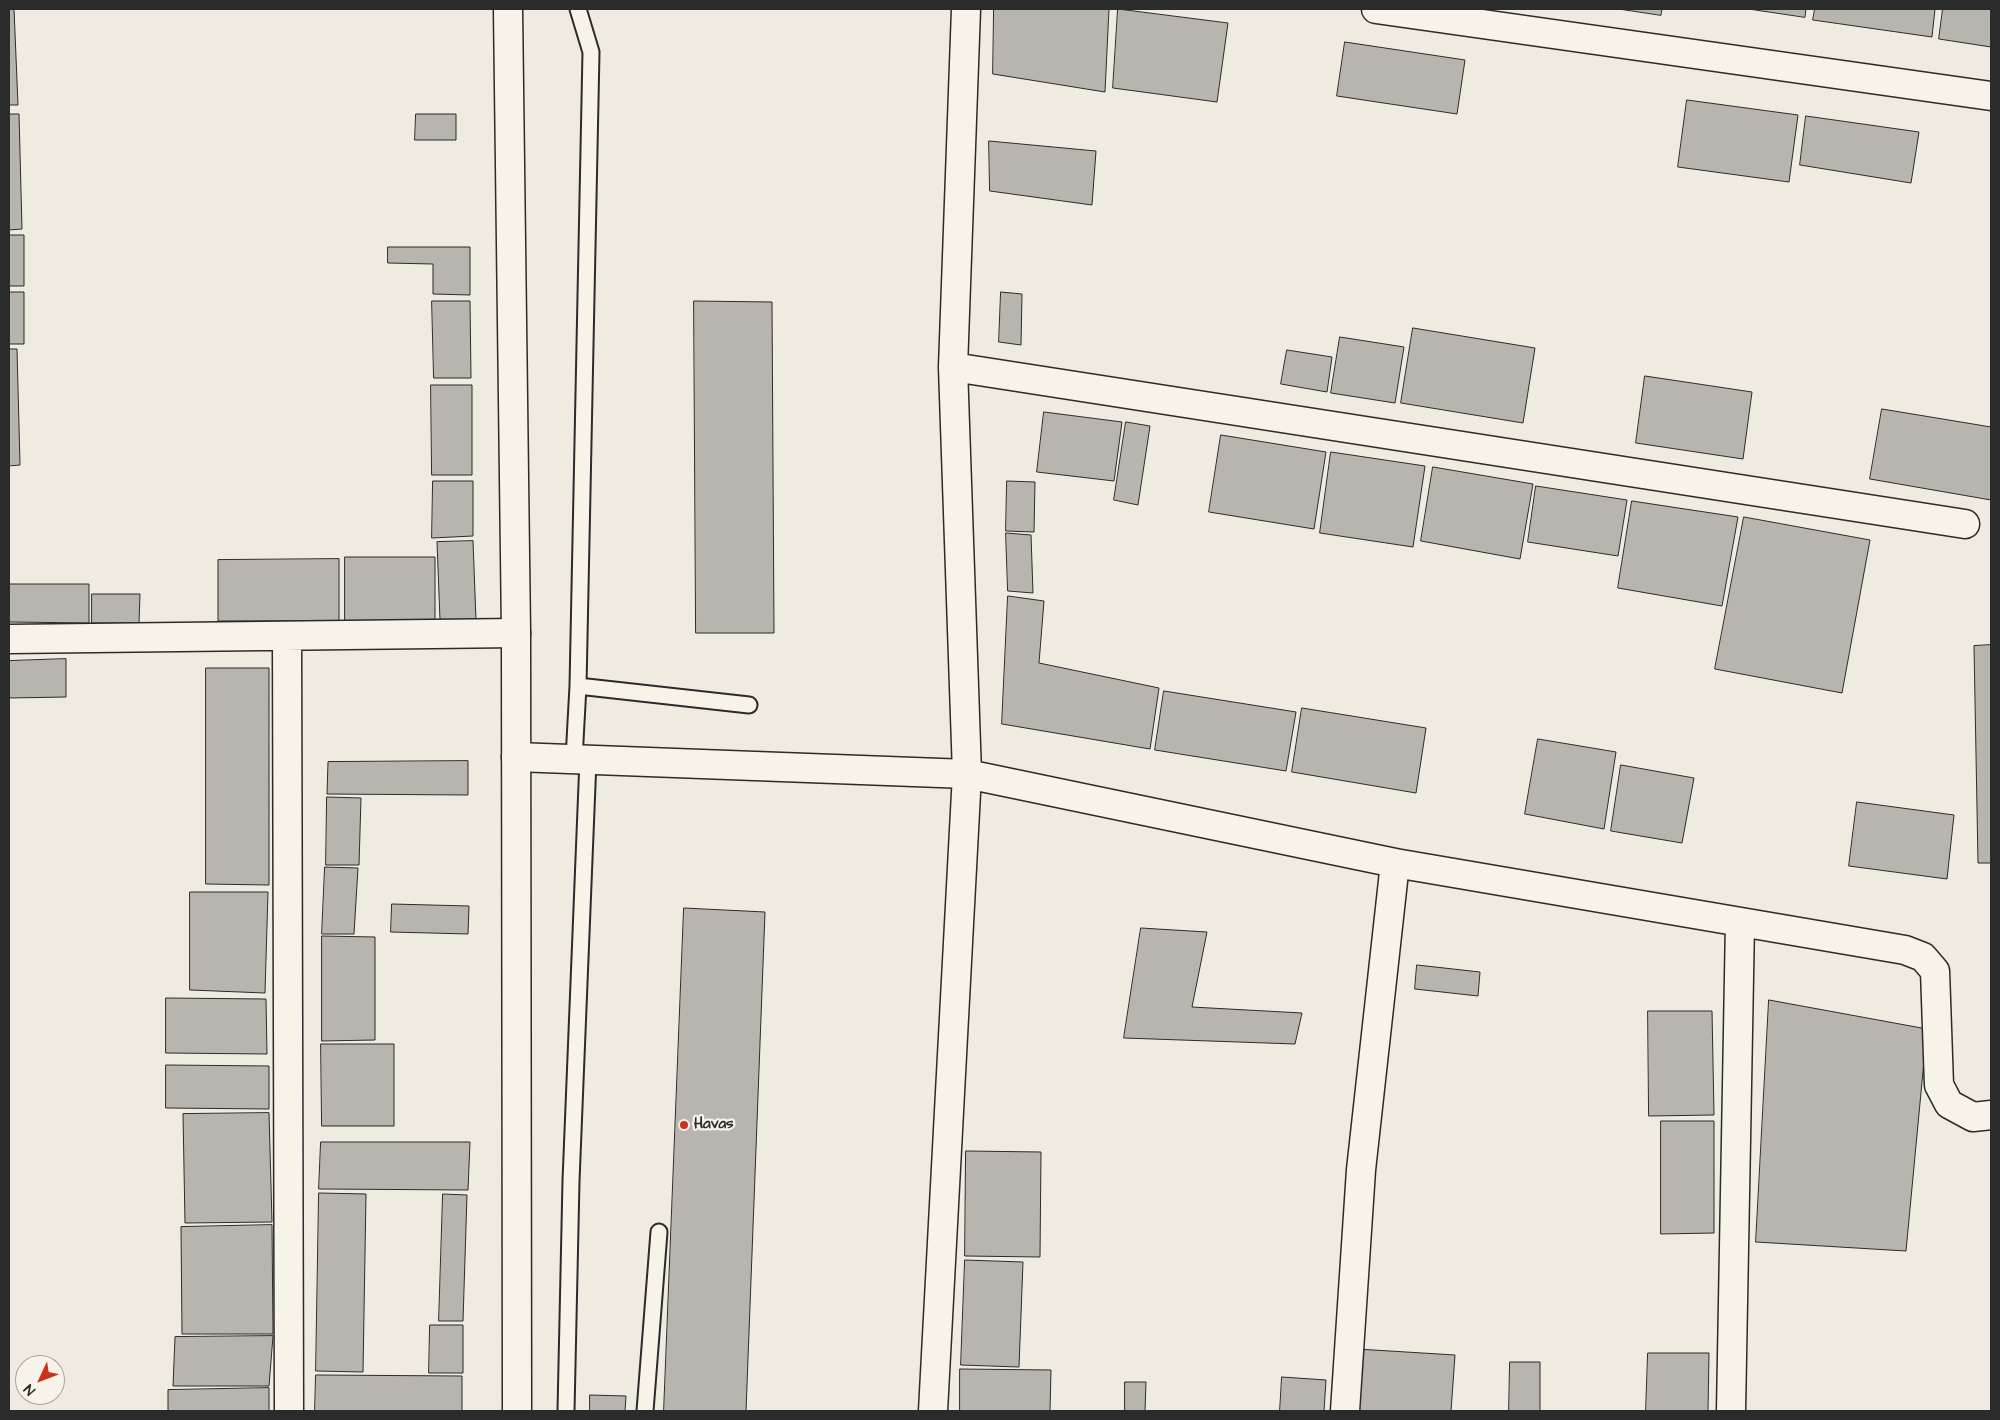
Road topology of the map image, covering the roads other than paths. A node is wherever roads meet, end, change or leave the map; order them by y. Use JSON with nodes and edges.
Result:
{"nodes":[{"id":1,"x":508,"y":9,"type":"edge"},
{"id":2,"x":578,"y":9,"type":"edge"},
{"id":3,"x":966,"y":9,"type":"edge"},
{"id":4,"x":1376,"y":9,"type":"edge"},
{"id":5,"x":1991,"y":96,"type":"edge"},
{"id":6,"x":953,"y":367,"type":"junction"},
{"id":7,"x":1965,"y":524,"type":"dead end"},
{"id":8,"x":516,"y":633,"type":"junction"},
{"id":9,"x":287,"y":636,"type":"junction"},
{"id":10,"x":9,"y":639,"type":"edge"},
{"id":11,"x":578,"y":686,"type":"junction"},
{"id":12,"x":749,"y":705,"type":"dead end"},
{"id":13,"x":516,"y":757,"type":"junction"},
{"id":14,"x":581,"y":759,"type":"junction"},
{"id":15,"x":967,"y":774,"type":"junction"},
{"id":16,"x":1395,"y":863,"type":"junction"},
{"id":17,"x":1740,"y":922,"type":"junction"},
{"id":18,"x":1991,"y":1115,"type":"edge"},
{"id":19,"x":659,"y":1232,"type":"dead end"},
{"id":20,"x":289,"y":1411,"type":"edge"},
{"id":21,"x":517,"y":1411,"type":"edge"},
{"id":22,"x":566,"y":1411,"type":"edge"},
{"id":23,"x":645,"y":1411,"type":"edge"},
{"id":24,"x":933,"y":1411,"type":"edge"},
{"id":25,"x":1345,"y":1411,"type":"edge"},
{"id":26,"x":1731,"y":1411,"type":"edge"}],
"edges":[{"from":1,"to":8,"type":"street"},
{"from":2,"to":11,"type":"lane"},
{"from":3,"to":6,"type":"street"},
{"from":4,"to":5,"type":"street"},
{"from":6,"to":7,"type":"street"},
{"from":6,"to":15,"type":"street"},
{"from":8,"to":9,"type":"street"},
{"from":8,"to":13,"type":"street"},
{"from":9,"to":10,"type":"street"},
{"from":9,"to":20,"type":"street"},
{"from":11,"to":12,"type":"lane"},
{"from":11,"to":14,"type":"lane"},
{"from":13,"to":14,"type":"street"},
{"from":13,"to":21,"type":"street"},
{"from":14,"to":15,"type":"street"},
{"from":14,"to":22,"type":"lane"},
{"from":15,"to":16,"type":"street"},
{"from":15,"to":24,"type":"street"},
{"from":16,"to":17,"type":"street"},
{"from":16,"to":25,"type":"street"},
{"from":17,"to":18,"type":"street"},
{"from":17,"to":26,"type":"street"},
{"from":19,"to":23,"type":"lane"}]}
